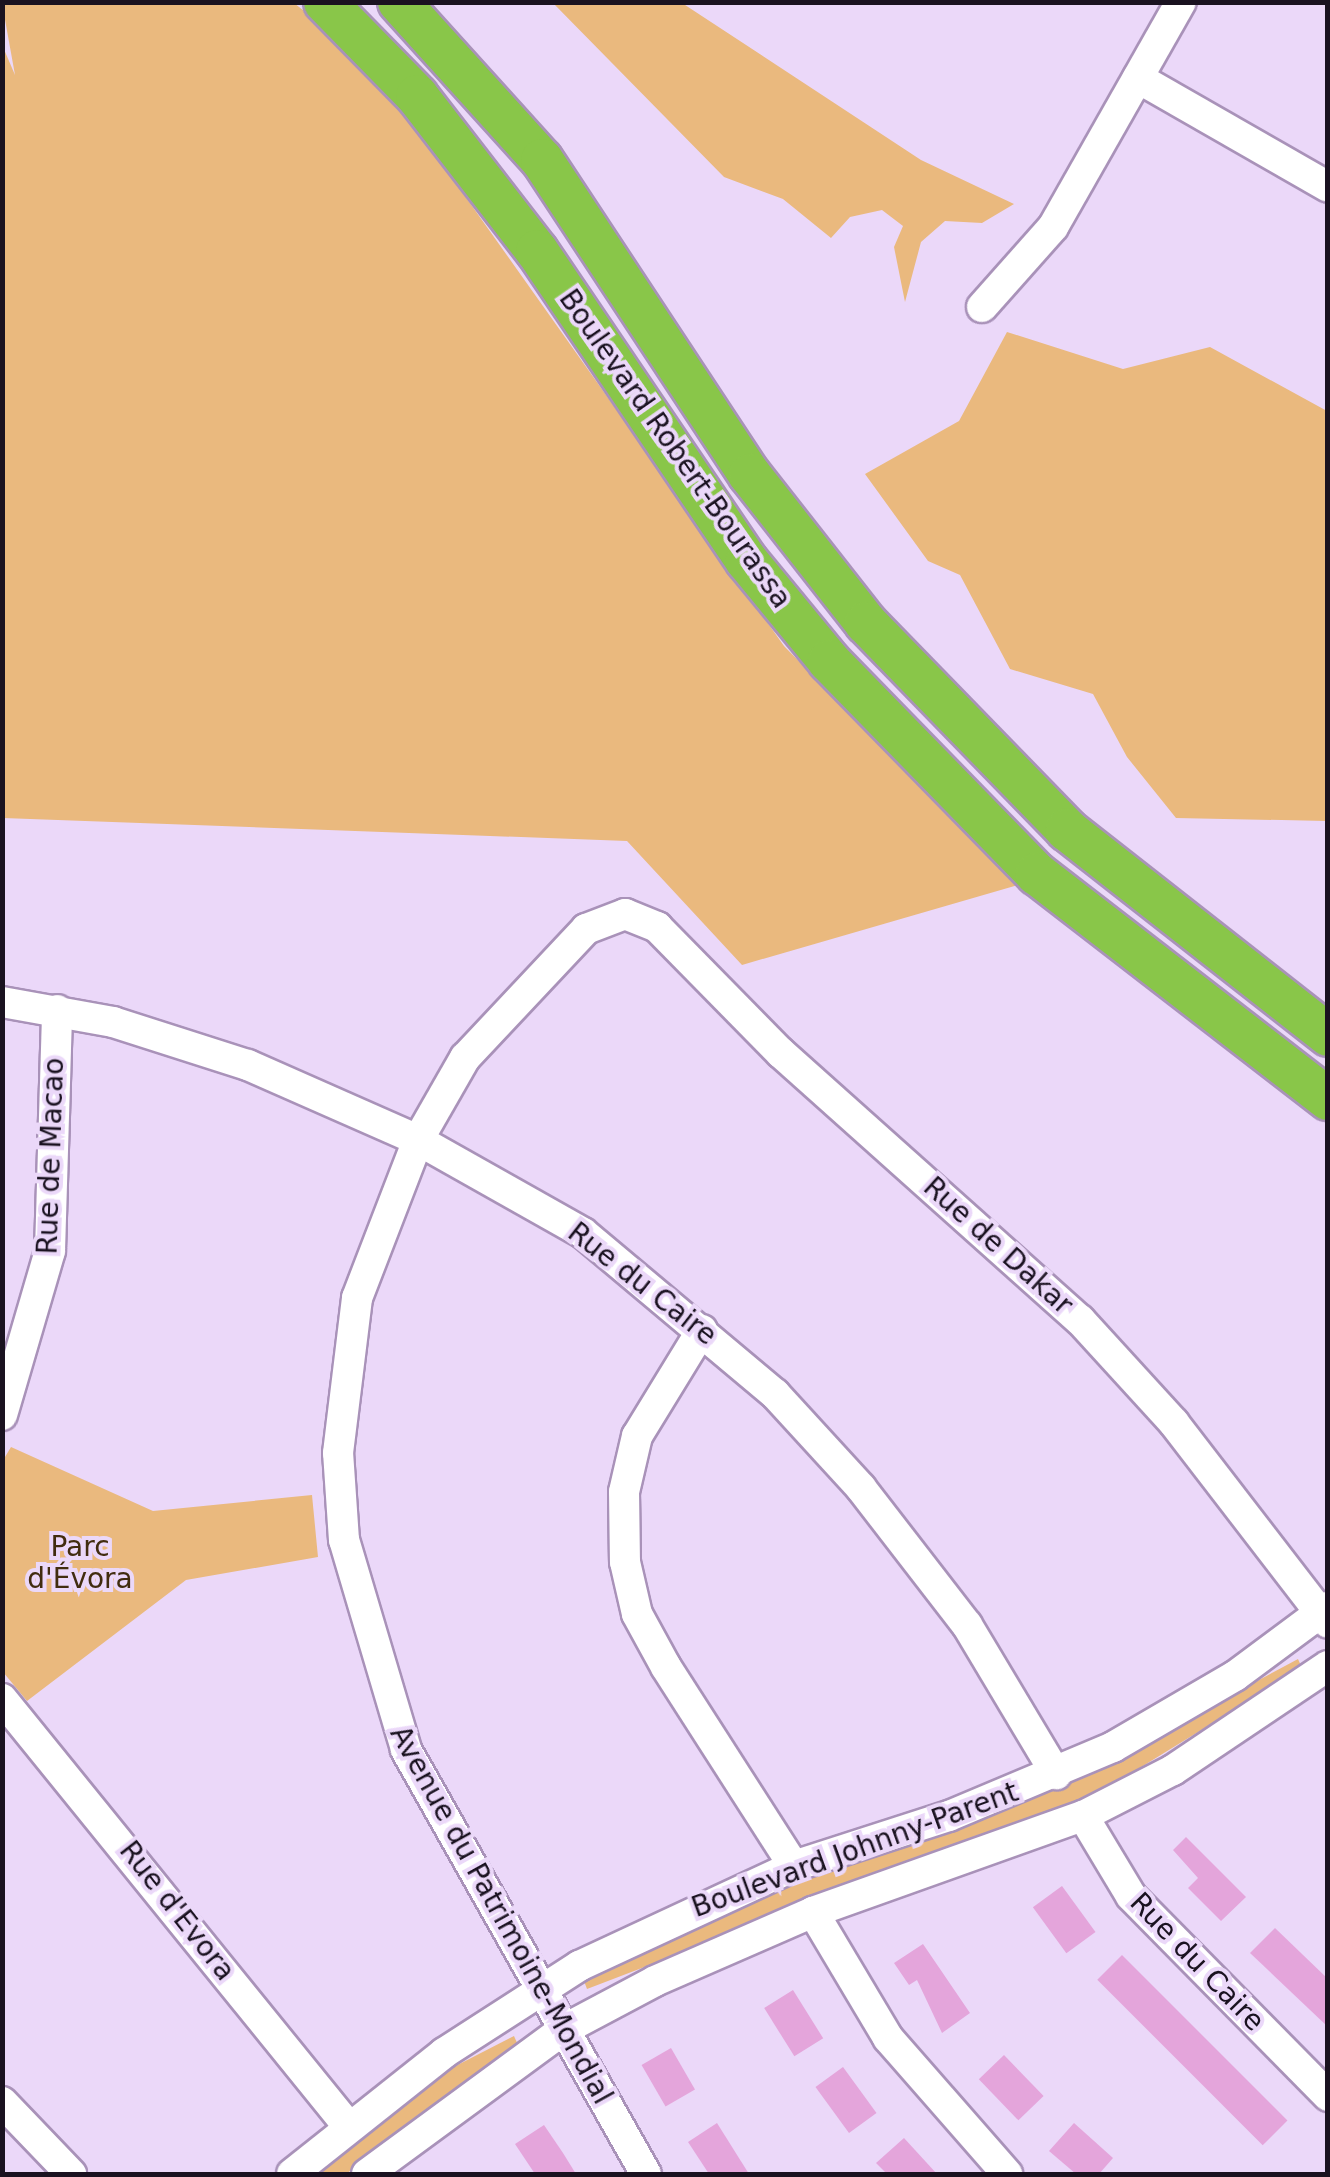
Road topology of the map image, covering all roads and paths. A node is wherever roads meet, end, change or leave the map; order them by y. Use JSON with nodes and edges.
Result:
{"nodes":[{"id":1,"x":325,"y":2,"type":"edge"},
{"id":2,"x":398,"y":2,"type":"edge"},
{"id":3,"x":1181,"y":2,"type":"edge"},
{"id":4,"x":1138,"y":78,"type":"junction"},
{"id":5,"x":1328,"y":188,"type":"edge"},
{"id":6,"x":982,"y":307,"type":"dead end"},
{"id":7,"x":626,"y":914,"type":"joint"},
{"id":8,"x":2,"y":1002,"type":"edge"},
{"id":9,"x":57,"y":1010,"type":"junction"},
{"id":10,"x":1328,"y":1034,"type":"edge"},
{"id":11,"x":1328,"y":1099,"type":"edge"},
{"id":12,"x":418,"y":1140,"type":"junction"},
{"id":13,"x":702,"y":1330,"type":"junction"},
{"id":14,"x":2,"y":1415,"type":"edge"},
{"id":15,"x":1325,"y":1614,"type":"edge"},
{"id":16,"x":1328,"y":1666,"type":"edge"},
{"id":17,"x":2,"y":1699,"type":"edge"},
{"id":18,"x":1056,"y":1774,"type":"junction"},
{"id":19,"x":1083,"y":1816,"type":"junction"},
{"id":20,"x":794,"y":1866,"type":"junction"},
{"id":21,"x":813,"y":1912,"type":"junction"},
{"id":22,"x":540,"y":1992,"type":"junction"},
{"id":23,"x":563,"y":2030,"type":"junction"},
{"id":24,"x":1328,"y":2096,"type":"edge"},
{"id":25,"x":2,"y":2102,"type":"edge"},
{"id":26,"x":348,"y":2126,"type":"junction"},
{"id":27,"x":70,"y":2174,"type":"edge"},
{"id":28,"x":292,"y":2174,"type":"edge"},
{"id":29,"x":366,"y":2174,"type":"edge"},
{"id":30,"x":646,"y":2174,"type":"edge"},
{"id":31,"x":1007,"y":2174,"type":"edge"}],
"edges":[{"from":1,"to":11,"type":"highway","name":"Boulevard Robert-Bourassa"},
{"from":2,"to":10,"type":"highway","name":"Boulevard Robert-Bourassa"},
{"from":3,"to":4,"type":"street"},
{"from":4,"to":5,"type":"street"},
{"from":4,"to":6,"type":"street"},
{"from":7,"to":12,"type":"street","name":"Avenue du Patrimoine-Mondial"},
{"from":7,"to":15,"type":"street","name":"Rue de Dakar"},
{"from":8,"to":9,"type":"street","name":"Rue du Caire"},
{"from":9,"to":12,"type":"street","name":"Rue du Caire"},
{"from":9,"to":14,"type":"street","name":"Rue de Macao"},
{"from":12,"to":13,"type":"street","name":"Rue du Caire"},
{"from":12,"to":22,"type":"street","name":"Avenue du Patrimoine-Mondial"},
{"from":13,"to":18,"type":"street","name":"Rue du Caire"},
{"from":13,"to":20,"type":"street"},
{"from":15,"to":18,"type":"street","name":"Boulevard Johnny-Parent"},
{"from":16,"to":19,"type":"street","name":"Boulevard Johnny-Parent"},
{"from":17,"to":26,"type":"street","name":"Rue d'Evora"},
{"from":18,"to":20,"type":"street","name":"Boulevard Johnny-Parent"},
{"from":19,"to":21,"type":"street","name":"Boulevard Johnny-Parent"},
{"from":19,"to":24,"type":"street","name":"Rue du Caire"},
{"from":20,"to":22,"type":"street","name":"Boulevard Johnny-Parent"},
{"from":21,"to":23,"type":"street","name":"Boulevard Johnny-Parent"},
{"from":21,"to":31,"type":"street"},
{"from":22,"to":23,"type":"street","name":"Avenue du Patrimoine-Mondial"},
{"from":22,"to":26,"type":"street","name":"Boulevard Johnny-Parent"},
{"from":23,"to":29,"type":"street","name":"Boulevard Johnny-Parent"},
{"from":23,"to":30,"type":"street","name":"Avenue du Patrimoine-Mondial"},
{"from":25,"to":27,"type":"street"},
{"from":26,"to":28,"type":"street","name":"Boulevard Johnny-Parent"}]}
